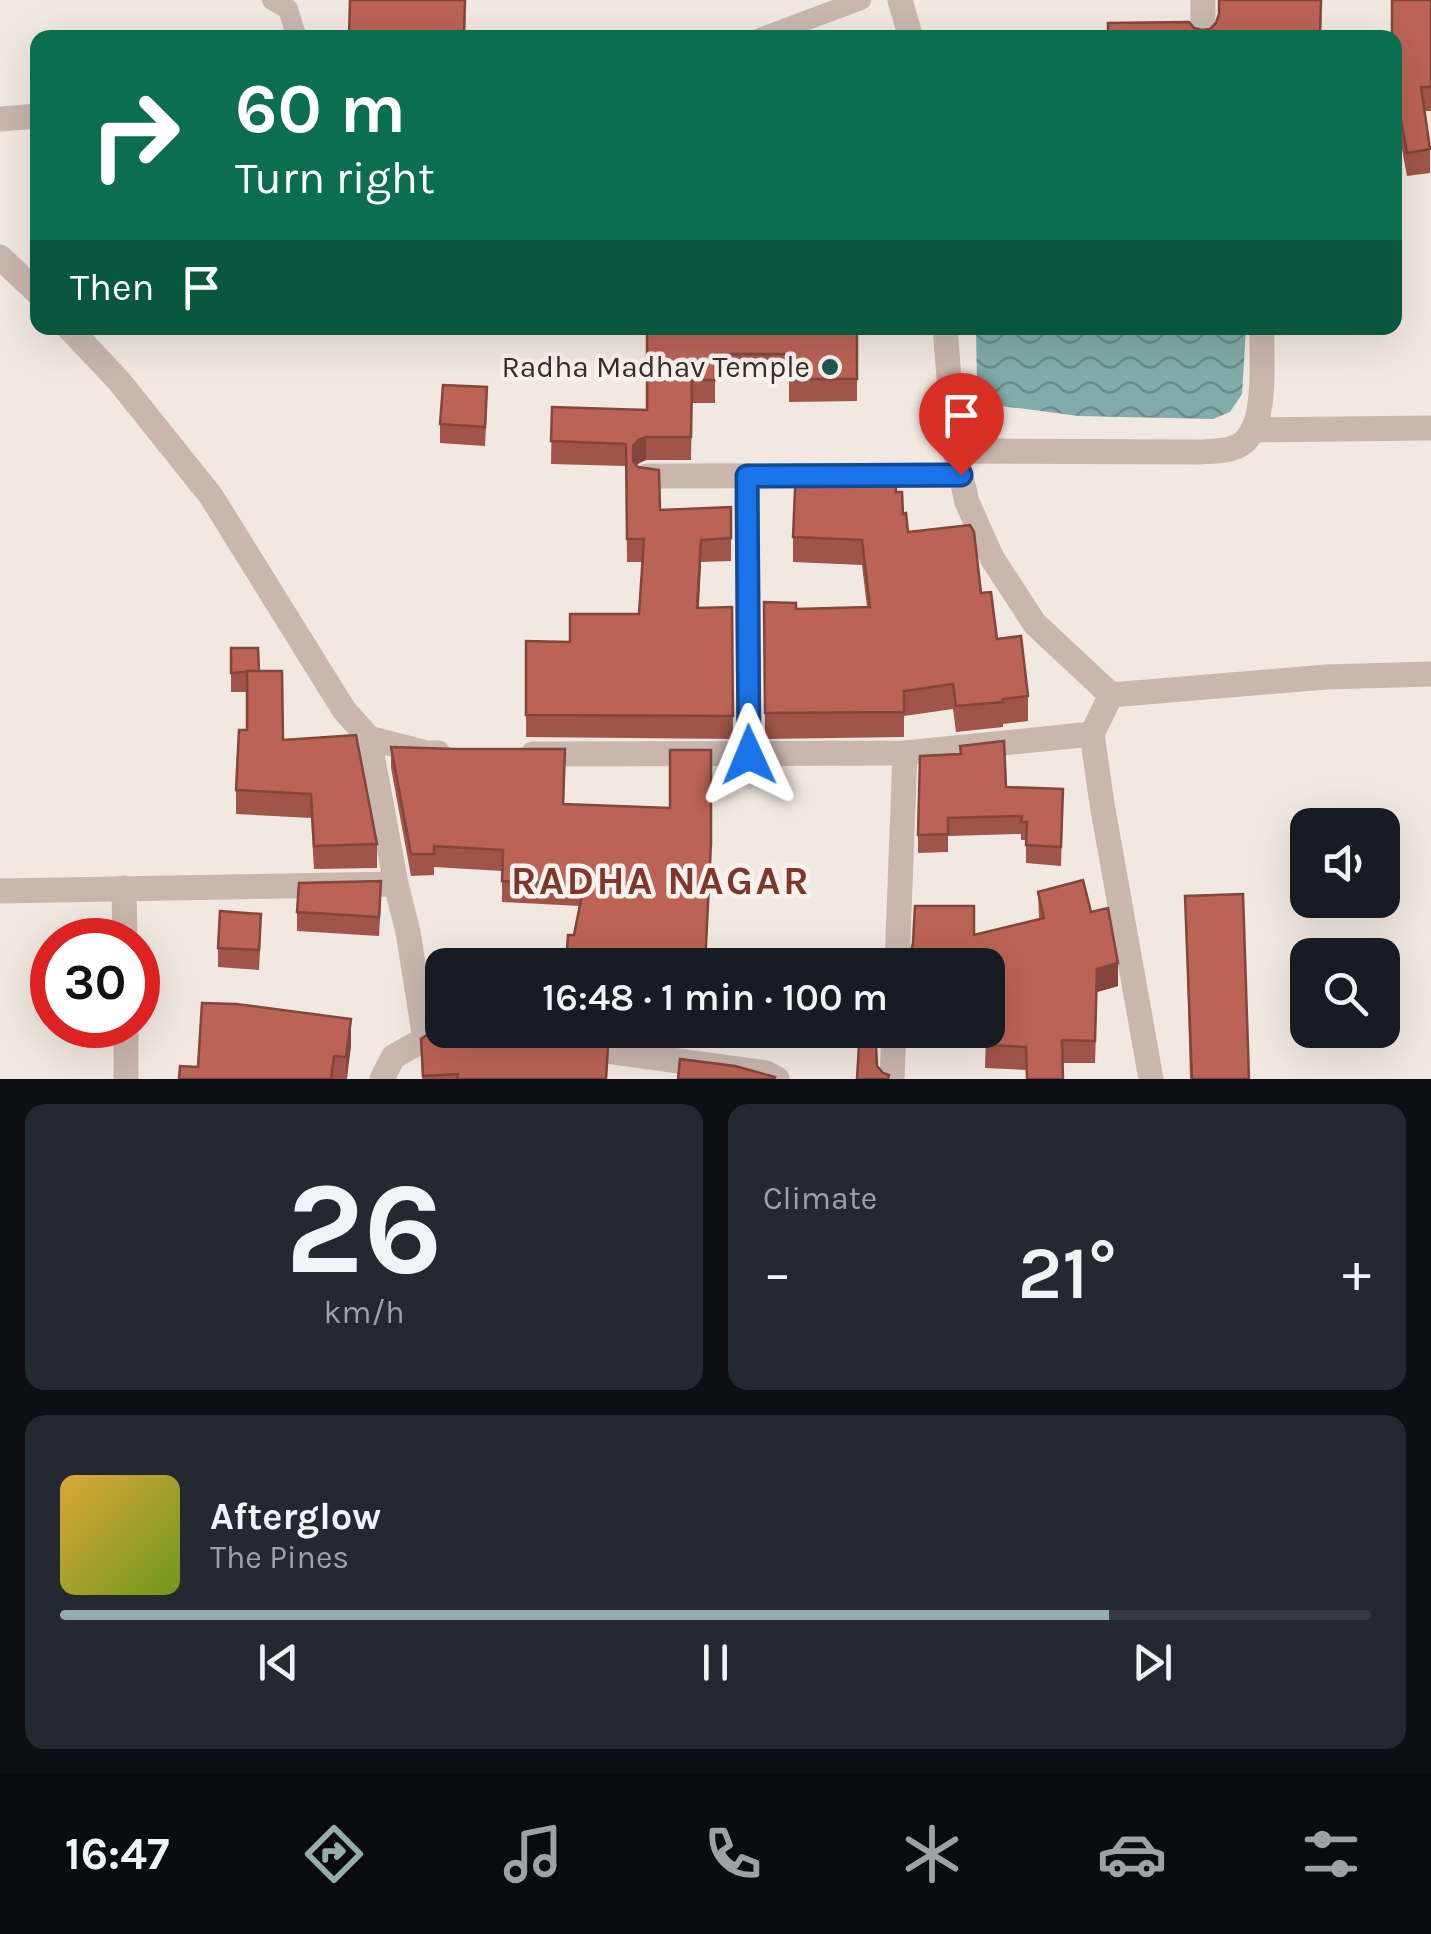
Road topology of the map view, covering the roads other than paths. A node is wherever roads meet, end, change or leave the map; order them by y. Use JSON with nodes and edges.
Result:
{"nodes":[{"id":1,"x":272,"y":0,"type":"edge"},
{"id":2,"x":861,"y":0,"type":"edge"},
{"id":3,"x":900,"y":0,"type":"edge"},
{"id":4,"x":1203,"y":0,"type":"edge"},
{"id":5,"x":295,"y":30,"type":"edge"},
{"id":6,"x":781,"y":30,"type":"edge"},
{"id":7,"x":909,"y":30,"type":"edge"},
{"id":8,"x":1203,"y":30,"type":"edge"},
{"id":9,"x":30,"y":117,"type":"edge"},
{"id":10,"x":0,"y":119,"type":"edge"},
{"id":11,"x":0,"y":256,"type":"edge"},
{"id":12,"x":30,"y":285,"type":"edge"},
{"id":13,"x":76,"y":335,"type":"edge"},
{"id":14,"x":946,"y":335,"type":"edge"},
{"id":15,"x":1262,"y":335,"type":"edge"},
{"id":16,"x":1431,"y":428,"type":"edge"},
{"id":17,"x":1254,"y":430,"type":"junction"},
{"id":18,"x":958,"y":463,"type":"junction"},
{"id":19,"x":646,"y":476,"type":"edge"},
{"id":20,"x":747,"y":476,"type":"junction"},
{"id":21,"x":1431,"y":674,"type":"edge"},
{"id":22,"x":1111,"y":695,"type":"junction"},
{"id":23,"x":1092,"y":734,"type":"junction"},
{"id":24,"x":369,"y":738,"type":"junction"},
{"id":25,"x":905,"y":753,"type":"junction"},
{"id":26,"x":465,"y":754,"type":"edge"},
{"id":27,"x":502,"y":754,"type":"edge"},
{"id":28,"x":749,"y":755,"type":"junction"},
{"id":29,"x":396,"y":884,"type":"junction"},
{"id":30,"x":124,"y":888,"type":"junction"},
{"id":31,"x":0,"y":891,"type":"edge"},
{"id":32,"x":124,"y":918,"type":"edge"},
{"id":33,"x":897,"y":948,"type":"edge"},
{"id":34,"x":425,"y":1033,"type":"edge"},
{"id":35,"x":425,"y":1040,"type":"edge"},
{"id":36,"x":126,"y":1048,"type":"edge"},
{"id":37,"x":582,"y":1048,"type":"edge"},
{"id":38,"x":893,"y":1048,"type":"edge"},
{"id":39,"x":126,"y":1079,"type":"edge"},
{"id":40,"x":382,"y":1079,"type":"edge"},
{"id":41,"x":777,"y":1079,"type":"edge"},
{"id":42,"x":892,"y":1079,"type":"edge"},
{"id":43,"x":1151,"y":1079,"type":"edge"}],
"edges":[{"from":1,"to":5,"type":"lane"},
{"from":2,"to":6,"type":"lane"},
{"from":3,"to":7,"type":"street"},
{"from":4,"to":8,"type":"street"},
{"from":9,"to":10,"type":"street"},
{"from":11,"to":12,"type":"street"},
{"from":13,"to":24,"type":"street"},
{"from":14,"to":18,"type":"street"},
{"from":15,"to":17,"type":"street"},
{"from":16,"to":17,"type":"street"},
{"from":17,"to":18,"type":"street"},
{"from":18,"to":20,"type":"street"},
{"from":18,"to":22,"type":"street"},
{"from":19,"to":20,"type":"street"},
{"from":20,"to":28,"type":"street"},
{"from":21,"to":22,"type":"street"},
{"from":22,"to":23,"type":"street"},
{"from":23,"to":25,"type":"street"},
{"from":23,"to":43,"type":"street"},
{"from":24,"to":26,"type":"street"},
{"from":24,"to":29,"type":"street"},
{"from":25,"to":28,"type":"street"},
{"from":25,"to":33,"type":"street"},
{"from":27,"to":28,"type":"street"},
{"from":29,"to":30,"type":"street"},
{"from":29,"to":34,"type":"street"},
{"from":30,"to":31,"type":"street"},
{"from":30,"to":32,"type":"street"},
{"from":35,"to":40,"type":"street"},
{"from":36,"to":39,"type":"street"},
{"from":37,"to":41,"type":"street"},
{"from":38,"to":42,"type":"street"}]}
